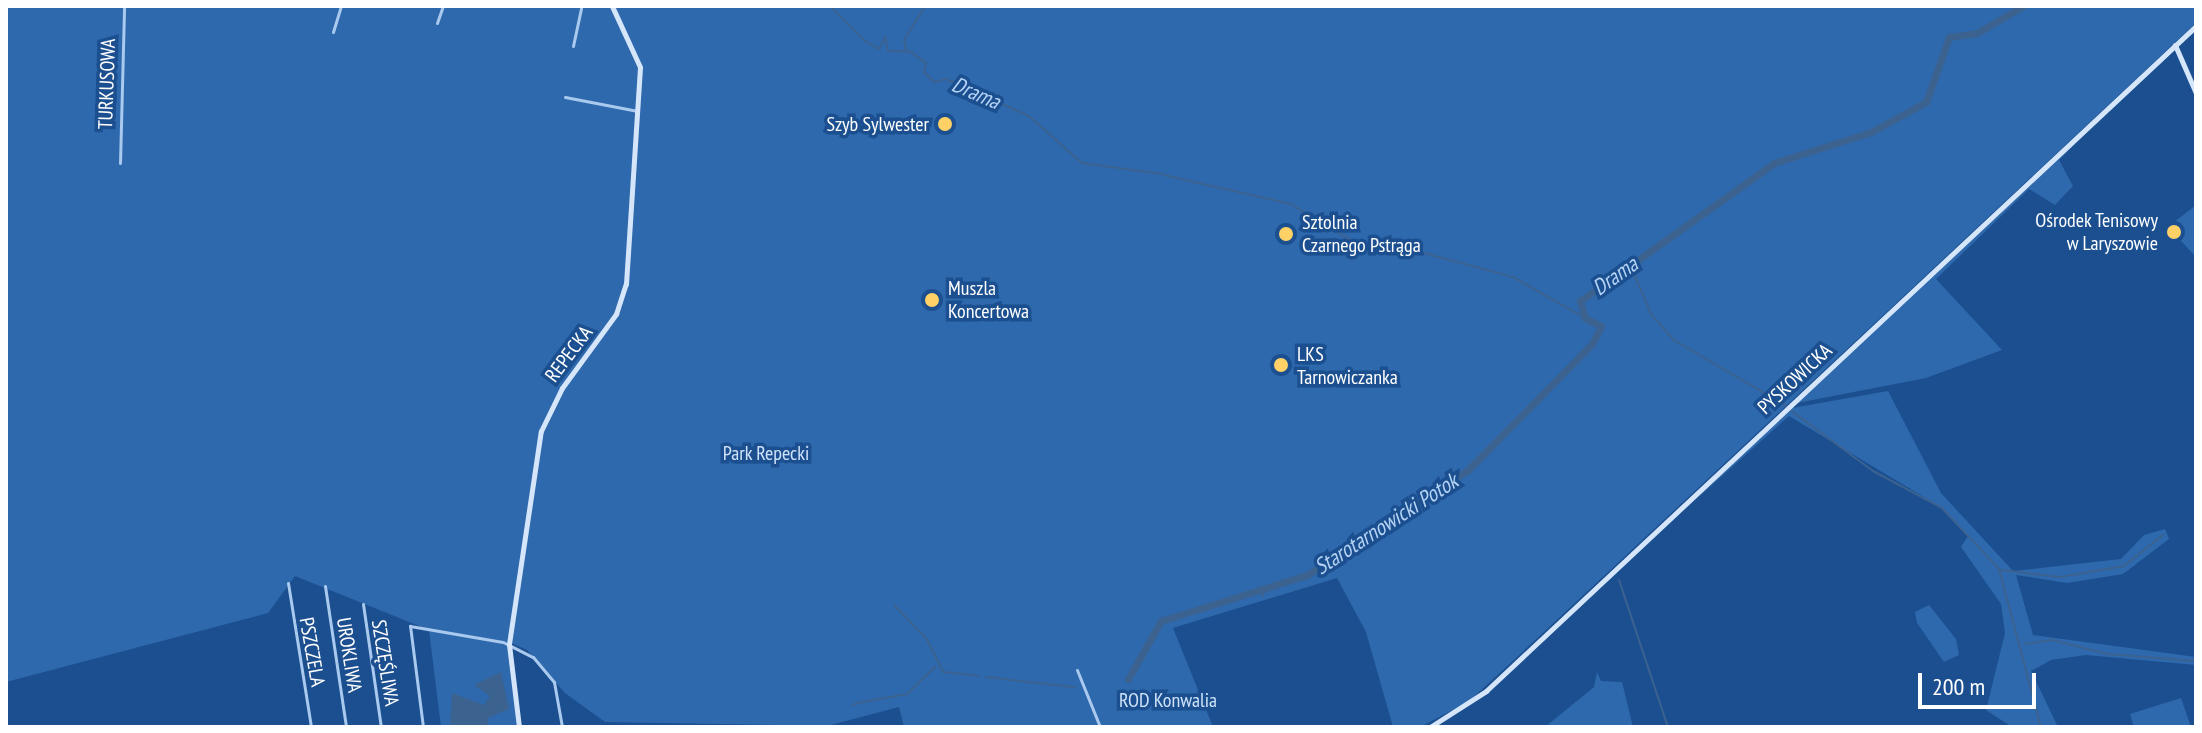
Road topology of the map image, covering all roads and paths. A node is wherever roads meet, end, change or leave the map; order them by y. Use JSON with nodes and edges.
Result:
{"nodes":[{"id":1,"x":124,"y":6,"type":"edge"},
{"id":2,"x":341,"y":6,"type":"edge"},
{"id":3,"x":443,"y":6,"type":"edge"},
{"id":4,"x":612,"y":6,"type":"edge"},
{"id":5,"x":581,"y":8,"type":"edge"},
{"id":6,"x":437,"y":23,"type":"dead end"},
{"id":7,"x":2196,"y":26,"type":"edge"},
{"id":8,"x":333,"y":32,"type":"dead end"},
{"id":9,"x":2175,"y":45,"type":"junction"},
{"id":10,"x":573,"y":46,"type":"dead end"},
{"id":11,"x":2196,"y":93,"type":"edge"},
{"id":12,"x":565,"y":97,"type":"dead end"},
{"id":13,"x":638,"y":111,"type":"junction"},
{"id":14,"x":120,"y":163,"type":"dead end"},
{"id":15,"x":288,"y":583,"type":"dead end"},
{"id":16,"x":325,"y":586,"type":"dead end"},
{"id":17,"x":363,"y":604,"type":"dead end"},
{"id":18,"x":509,"y":644,"type":"junction"},
{"id":19,"x":1077,"y":670,"type":"dead end"},
{"id":20,"x":311,"y":727,"type":"edge"},
{"id":21,"x":346,"y":727,"type":"edge"},
{"id":22,"x":381,"y":727,"type":"edge"},
{"id":23,"x":423,"y":727,"type":"edge"},
{"id":24,"x":519,"y":727,"type":"edge"},
{"id":25,"x":562,"y":727,"type":"edge"},
{"id":26,"x":1100,"y":727,"type":"edge"},
{"id":27,"x":1430,"y":727,"type":"edge"}],
"edges":[{"from":1,"to":14,"type":"street","name":"TURKUSOWA"},
{"from":2,"to":8,"type":"street"},
{"from":3,"to":6,"type":"street"},
{"from":4,"to":13,"type":"street","name":"REPECKA"},
{"from":5,"to":10,"type":"street"},
{"from":7,"to":9,"type":"street","name":"PYSKOWICKA"},
{"from":9,"to":11,"type":"street"},
{"from":9,"to":27,"type":"street","name":"PYSKOWICKA"},
{"from":12,"to":13,"type":"street"},
{"from":13,"to":18,"type":"street","name":"REPECKA"},
{"from":15,"to":20,"type":"street","name":"PSZCZELA"},
{"from":16,"to":21,"type":"street","name":"UROKLIWA"},
{"from":17,"to":22,"type":"street","name":"SZCZĘŚLIWA"},
{"from":18,"to":23,"type":"street"},
{"from":18,"to":24,"type":"street","name":"REPECKA"},
{"from":18,"to":25,"type":"street"},
{"from":19,"to":26,"type":"street"}]}
